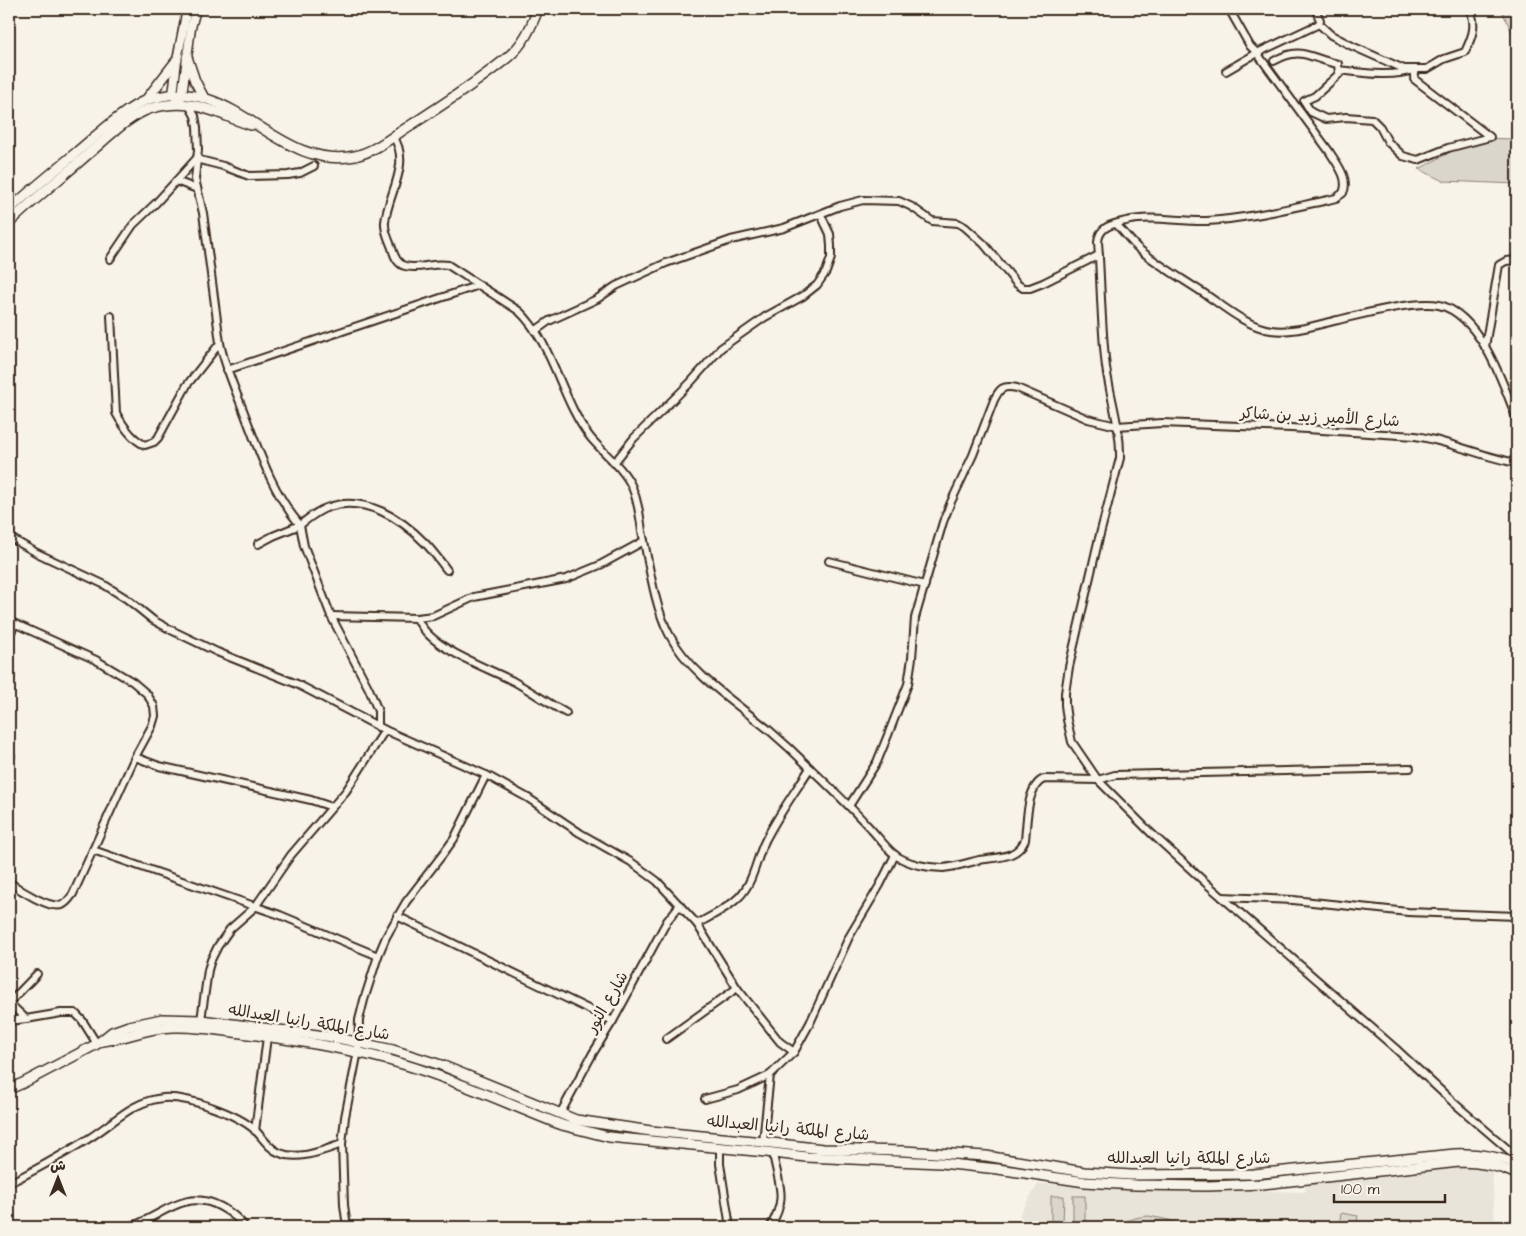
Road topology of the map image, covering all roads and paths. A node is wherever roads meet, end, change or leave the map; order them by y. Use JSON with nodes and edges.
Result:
{"nodes":[{"id":1,"x":187,"y":9,"type":"edge"},
{"id":2,"x":196,"y":9,"type":"edge"},
{"id":3,"x":538,"y":9,"type":"edge"},
{"id":4,"x":1229,"y":9,"type":"edge"},
{"id":5,"x":1315,"y":9,"type":"edge"},
{"id":6,"x":1470,"y":9,"type":"edge"},
{"id":7,"x":1319,"y":24,"type":"junction"},
{"id":8,"x":1257,"y":53,"type":"junction"},
{"id":9,"x":187,"y":57,"type":"junction"},
{"id":10,"x":177,"y":60,"type":"junction"},
{"id":11,"x":1274,"y":61,"type":"dead end"},
{"id":12,"x":1416,"y":69,"type":"junction"},
{"id":13,"x":1338,"y":70,"type":"junction"},
{"id":14,"x":1226,"y":71,"type":"dead end"},
{"id":15,"x":204,"y":98,"type":"junction"},
{"id":16,"x":176,"y":99,"type":"junction"},
{"id":17,"x":145,"y":100,"type":"junction"},
{"id":18,"x":189,"y":105,"type":"junction"},
{"id":19,"x":260,"y":128,"type":"junction"},
{"id":20,"x":393,"y":136,"type":"junction"},
{"id":21,"x":196,"y":159,"type":"junction"},
{"id":22,"x":314,"y":166,"type":"dead end"},
{"id":23,"x":176,"y":181,"type":"junction"},
{"id":24,"x":197,"y":190,"type":"junction"},
{"id":25,"x":9,"y":210,"type":"edge"},
{"id":26,"x":821,"y":214,"type":"junction"},
{"id":27,"x":9,"y":223,"type":"edge"},
{"id":28,"x":1116,"y":224,"type":"junction"},
{"id":29,"x":1099,"y":255,"type":"junction"},
{"id":30,"x":110,"y":259,"type":"dead end"},
{"id":31,"x":1517,"y":260,"type":"edge"},
{"id":32,"x":479,"y":285,"type":"junction"},
{"id":33,"x":111,"y":316,"type":"dead end"},
{"id":34,"x":535,"y":331,"type":"junction"},
{"id":35,"x":220,"y":343,"type":"junction"},
{"id":36,"x":1485,"y":347,"type":"junction"},
{"id":37,"x":227,"y":370,"type":"junction"},
{"id":38,"x":1517,"y":420,"type":"edge"},
{"id":39,"x":1117,"y":426,"type":"junction"},
{"id":40,"x":614,"y":463,"type":"junction"},
{"id":41,"x":1517,"y":463,"type":"edge"},
{"id":42,"x":300,"y":525,"type":"junction"},
{"id":43,"x":9,"y":537,"type":"edge"},
{"id":44,"x":644,"y":540,"type":"junction"},
{"id":45,"x":258,"y":544,"type":"dead end"},
{"id":46,"x":829,"y":561,"type":"dead end"},
{"id":47,"x":447,"y":570,"type":"dead end"},
{"id":48,"x":925,"y":585,"type":"junction"},
{"id":49,"x":332,"y":616,"type":"junction"},
{"id":50,"x":417,"y":618,"type":"junction"},
{"id":51,"x":12,"y":622,"type":"edge"},
{"id":52,"x":9,"y":636,"type":"edge"},
{"id":53,"x":566,"y":713,"type":"dead end"},
{"id":54,"x":381,"y":728,"type":"junction"},
{"id":55,"x":135,"y":757,"type":"junction"},
{"id":56,"x":810,"y":768,"type":"junction"},
{"id":57,"x":1410,"y":768,"type":"dead end"},
{"id":58,"x":486,"y":775,"type":"junction"},
{"id":59,"x":1098,"y":780,"type":"junction"},
{"id":60,"x":849,"y":806,"type":"junction"},
{"id":61,"x":332,"y":807,"type":"junction"},
{"id":62,"x":93,"y":850,"type":"junction"},
{"id":63,"x":895,"y":854,"type":"junction"},
{"id":64,"x":9,"y":882,"type":"edge"},
{"id":65,"x":1222,"y":897,"type":"junction"},
{"id":66,"x":680,"y":905,"type":"junction"},
{"id":67,"x":255,"y":907,"type":"junction"},
{"id":68,"x":397,"y":916,"type":"junction"},
{"id":69,"x":1517,"y":916,"type":"edge"},
{"id":70,"x":696,"y":924,"type":"junction"},
{"id":71,"x":378,"y":956,"type":"junction"},
{"id":72,"x":37,"y":974,"type":"dead end"},
{"id":73,"x":737,"y":988,"type":"junction"},
{"id":74,"x":26,"y":1020,"type":"junction"},
{"id":75,"x":201,"y":1020,"type":"junction"},
{"id":76,"x":9,"y":1021,"type":"edge"},
{"id":77,"x":613,"y":1021,"type":"junction"},
{"id":78,"x":267,"y":1037,"type":"junction"},
{"id":79,"x":666,"y":1039,"type":"dead end"},
{"id":80,"x":100,"y":1042,"type":"junction"},
{"id":81,"x":358,"y":1047,"type":"junction"},
{"id":82,"x":794,"y":1052,"type":"junction"},
{"id":83,"x":770,"y":1075,"type":"junction"},
{"id":84,"x":9,"y":1089,"type":"edge"},
{"id":85,"x":705,"y":1099,"type":"dead end"},
{"id":86,"x":560,"y":1114,"type":"junction"},
{"id":87,"x":255,"y":1130,"type":"junction"},
{"id":88,"x":763,"y":1142,"type":"junction"},
{"id":89,"x":342,"y":1144,"type":"junction"},
{"id":90,"x":720,"y":1147,"type":"junction"},
{"id":91,"x":1517,"y":1157,"type":"edge"},
{"id":92,"x":774,"y":1159,"type":"dead end"},
{"id":93,"x":1517,"y":1164,"type":"edge"},
{"id":94,"x":1517,"y":1174,"type":"edge"},
{"id":95,"x":9,"y":1183,"type":"edge"},
{"id":96,"x":130,"y":1227,"type":"edge"},
{"id":97,"x":244,"y":1227,"type":"edge"},
{"id":98,"x":347,"y":1227,"type":"edge"},
{"id":99,"x":730,"y":1227,"type":"edge"},
{"id":100,"x":770,"y":1227,"type":"edge"}],
"edges":[{"from":1,"to":10,"type":"street"},
{"from":2,"to":9,"type":"street"},
{"from":3,"to":20,"type":"main road"},
{"from":4,"to":8,"type":"street"},
{"from":5,"to":7,"type":"street"},
{"from":6,"to":12,"type":"street"},
{"from":7,"to":8,"type":"street"},
{"from":7,"to":12,"type":"street"},
{"from":8,"to":14,"type":"street"},
{"from":8,"to":28,"type":"street"},
{"from":9,"to":15,"type":"main road"},
{"from":9,"to":16,"type":"street"},
{"from":10,"to":16,"type":"street"},
{"from":10,"to":17,"type":"main road"},
{"from":11,"to":13,"type":"street"},
{"from":12,"to":13,"type":"street"},
{"from":12,"to":13,"type":"street"},
{"from":15,"to":16,"type":"main road"},
{"from":15,"to":19,"type":"main road"},
{"from":16,"to":17,"type":"main road"},
{"from":16,"to":18,"type":"main road"},
{"from":16,"to":27,"type":"main road"},
{"from":17,"to":25,"type":"main road"},
{"from":18,"to":19,"type":"main road"},
{"from":18,"to":21,"type":"street"},
{"from":19,"to":20,"type":"main road"},
{"from":20,"to":32,"type":"street"},
{"from":21,"to":22,"type":"street"},
{"from":21,"to":23,"type":"street"},
{"from":21,"to":24,"type":"street"},
{"from":23,"to":24,"type":"street"},
{"from":23,"to":30,"type":"street"},
{"from":24,"to":35,"type":"street"},
{"from":26,"to":29,"type":"street"},
{"from":26,"to":34,"type":"street"},
{"from":26,"to":40,"type":"street"},
{"from":28,"to":29,"type":"street"},
{"from":28,"to":36,"type":"street"},
{"from":29,"to":39,"type":"street"},
{"from":31,"to":36,"type":"street"},
{"from":32,"to":34,"type":"street"},
{"from":32,"to":37,"type":"street"},
{"from":33,"to":35,"type":"street"},
{"from":34,"to":40,"type":"street"},
{"from":35,"to":37,"type":"street"},
{"from":36,"to":38,"type":"street"},
{"from":37,"to":42,"type":"street"},
{"from":39,"to":41,"type":"street","name":"شارع الأمير زيد بن شاكر"},
{"from":39,"to":48,"type":"street","name":"شارع الأمير زيد بن شاكر"},
{"from":39,"to":59,"type":"street"},
{"from":40,"to":44,"type":"street"},
{"from":42,"to":45,"type":"street"},
{"from":42,"to":47,"type":"street"},
{"from":42,"to":49,"type":"street"},
{"from":43,"to":54,"type":"street"},
{"from":44,"to":50,"type":"street"},
{"from":44,"to":56,"type":"street"},
{"from":46,"to":48,"type":"street"},
{"from":48,"to":60,"type":"street"},
{"from":49,"to":50,"type":"street"},
{"from":49,"to":54,"type":"street"},
{"from":50,"to":53,"type":"street"},
{"from":51,"to":52,"type":"street"},
{"from":51,"to":55,"type":"street"},
{"from":54,"to":58,"type":"street"},
{"from":54,"to":61,"type":"street"},
{"from":55,"to":61,"type":"street"},
{"from":55,"to":62,"type":"street"},
{"from":56,"to":60,"type":"street"},
{"from":56,"to":70,"type":"street"},
{"from":57,"to":59,"type":"street"},
{"from":58,"to":66,"type":"street"},
{"from":58,"to":68,"type":"street"},
{"from":59,"to":63,"type":"street"},
{"from":59,"to":65,"type":"street"},
{"from":60,"to":63,"type":"street"},
{"from":61,"to":67,"type":"street"},
{"from":62,"to":64,"type":"street"},
{"from":62,"to":67,"type":"street"},
{"from":63,"to":82,"type":"street"},
{"from":65,"to":69,"type":"street"},
{"from":65,"to":91,"type":"street"},
{"from":66,"to":70,"type":"street"},
{"from":66,"to":77,"type":"street","name":"شارع النور"},
{"from":67,"to":71,"type":"street"},
{"from":67,"to":75,"type":"street"},
{"from":68,"to":71,"type":"street"},
{"from":68,"to":77,"type":"street"},
{"from":70,"to":73,"type":"street"},
{"from":71,"to":81,"type":"street"},
{"from":72,"to":74,"type":"street"},
{"from":73,"to":79,"type":"street"},
{"from":73,"to":82,"type":"street"},
{"from":74,"to":76,"type":"street"},
{"from":74,"to":80,"type":"street"},
{"from":75,"to":80,"type":"main road","name":"شارع الملكة رانيا العبدالله"},
{"from":75,"to":81,"type":"main road","name":"شارع الملكة رانيا العبدالله"},
{"from":77,"to":86,"type":"street","name":"شارع النور"},
{"from":78,"to":80,"type":"main road","name":"شارع الملكة رانيا العبدالله"},
{"from":78,"to":81,"type":"main road","name":"شارع الملكة رانيا العبدالله"},
{"from":78,"to":87,"type":"street"},
{"from":80,"to":84,"type":"main road","name":"شارع الملكة رانيا العبدالله"},
{"from":81,"to":86,"type":"main road","name":"شارع الملكة رانيا العبدالله"},
{"from":81,"to":89,"type":"street"},
{"from":81,"to":90,"type":"main road","name":"شارع الملكة رانيا العبدالله"},
{"from":82,"to":83,"type":"street"},
{"from":83,"to":85,"type":"street"},
{"from":83,"to":88,"type":"street"},
{"from":86,"to":88,"type":"main road","name":"شارع الملكة رانيا العبدالله"},
{"from":87,"to":89,"type":"street"},
{"from":87,"to":95,"type":"street"},
{"from":88,"to":93,"type":"main road","name":"شارع الملكة رانيا العبدالله"},
{"from":89,"to":98,"type":"street"},
{"from":90,"to":94,"type":"main road","name":"شارع الملكة رانيا العبدالله"},
{"from":90,"to":99,"type":"street"},
{"from":92,"to":100,"type":"street"},
{"from":96,"to":97,"type":"street"}]}
